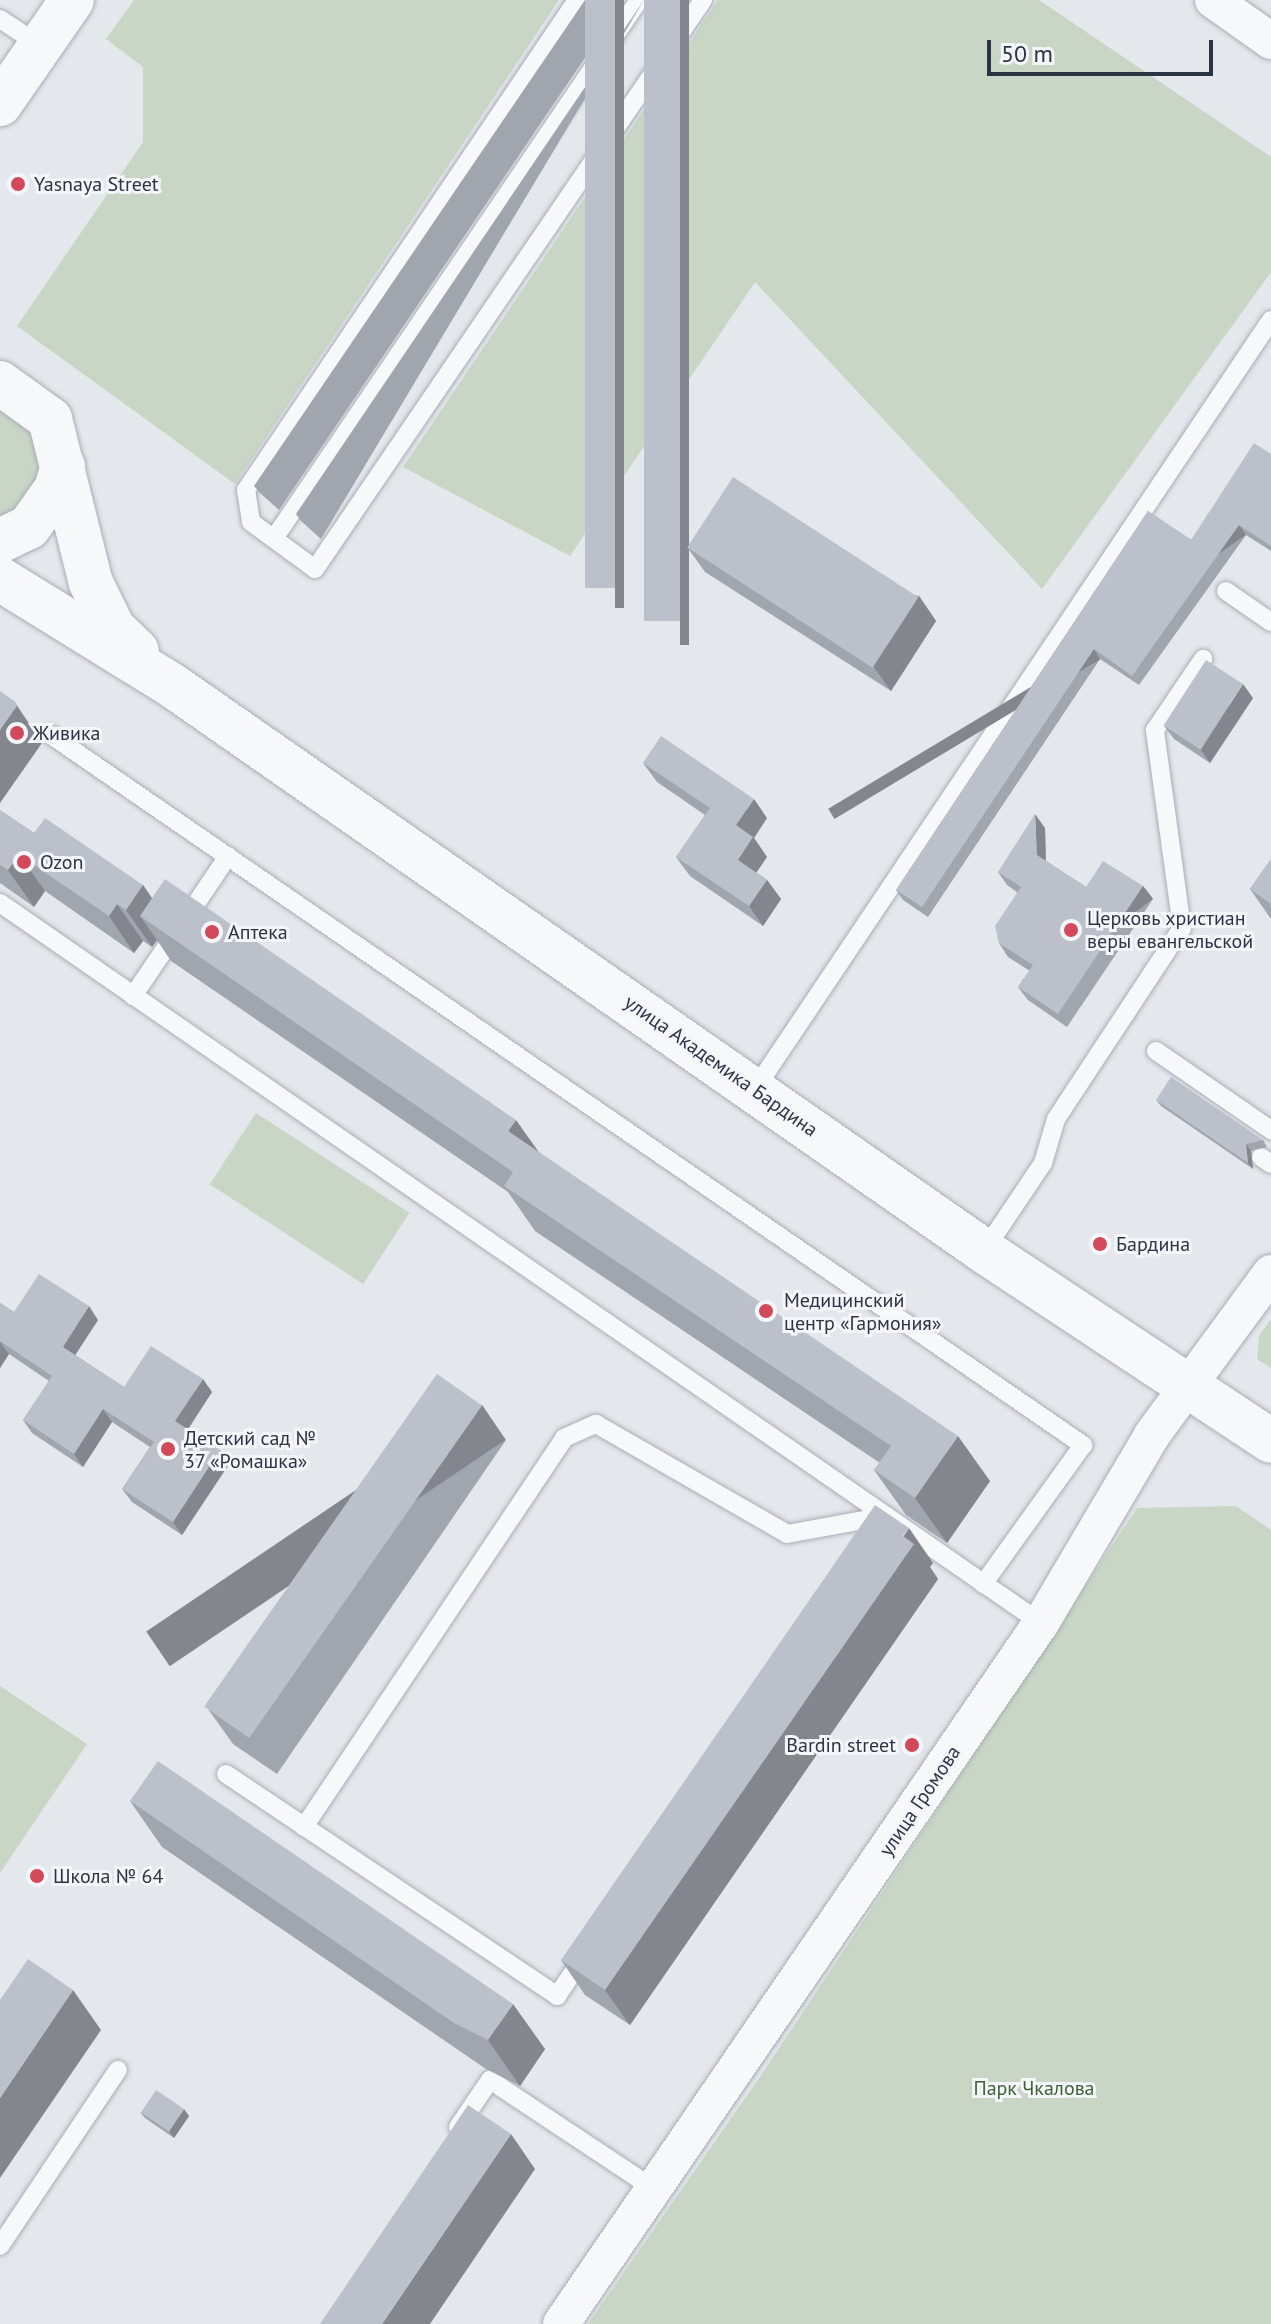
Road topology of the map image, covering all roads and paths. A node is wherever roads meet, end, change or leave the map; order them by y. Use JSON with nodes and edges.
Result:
{"nodes":[{"id":1,"x":72,"y":0,"type":"edge"},
{"id":2,"x":577,"y":0,"type":"edge"},
{"id":3,"x":639,"y":0,"type":"edge"},
{"id":4,"x":703,"y":0,"type":"edge"},
{"id":5,"x":1213,"y":0,"type":"edge"},
{"id":6,"x":0,"y":19,"type":"edge"},
{"id":7,"x":1271,"y":41,"type":"edge"},
{"id":8,"x":41,"y":46,"type":"junction"},
{"id":9,"x":0,"y":104,"type":"edge"},
{"id":10,"x":1271,"y":320,"type":"edge"},
{"id":11,"x":0,"y":383,"type":"edge"},
{"id":12,"x":63,"y":466,"type":"junction"},
{"id":13,"x":275,"y":537,"type":"junction"},
{"id":14,"x":0,"y":541,"type":"edge"},
{"id":15,"x":0,"y":579,"type":"edge"},
{"id":16,"x":1226,"y":591,"type":"dead end"},
{"id":17,"x":1270,"y":618,"type":"edge"},
{"id":18,"x":1203,"y":659,"type":"edge"},
{"id":19,"x":173,"y":686,"type":"junction"},
{"id":20,"x":51,"y":735,"type":"dead end"},
{"id":21,"x":228,"y":856,"type":"junction"},
{"id":22,"x":0,"y":903,"type":"edge"},
{"id":23,"x":133,"y":996,"type":"junction"},
{"id":24,"x":1156,"y":1051,"type":"dead end"},
{"id":25,"x":755,"y":1089,"type":"junction"},
{"id":26,"x":1271,"y":1130,"type":"edge"},
{"id":27,"x":984,"y":1251,"type":"junction"},
{"id":28,"x":1271,"y":1273,"type":"edge"},
{"id":29,"x":1187,"y":1384,"type":"junction"},
{"id":30,"x":1271,"y":1441,"type":"edge"},
{"id":31,"x":886,"y":1516,"type":"junction"},
{"id":32,"x":868,"y":1542,"type":"edge"},
{"id":33,"x":983,"y":1584,"type":"junction"},
{"id":34,"x":1041,"y":1623,"type":"junction"},
{"id":35,"x":226,"y":1774,"type":"dead end"},
{"id":36,"x":304,"y":1827,"type":"junction"},
{"id":37,"x":593,"y":1944,"type":"edge"},
{"id":38,"x":118,"y":2070,"type":"dead end"},
{"id":39,"x":446,"y":2144,"type":"edge"},
{"id":40,"x":654,"y":2189,"type":"junction"},
{"id":41,"x":0,"y":2246,"type":"edge"},
{"id":42,"x":561,"y":2324,"type":"edge"}],
"edges":[{"from":1,"to":8,"type":"street"},
{"from":2,"to":13,"type":"lane"},
{"from":3,"to":13,"type":"lane"},
{"from":4,"to":13,"type":"lane"},
{"from":5,"to":7,"type":"street"},
{"from":6,"to":8,"type":"lane"},
{"from":8,"to":9,"type":"street"},
{"from":10,"to":25,"type":"lane"},
{"from":11,"to":12,"type":"street","name":"улица Академика Бардина"},
{"from":12,"to":14,"type":"street"},
{"from":12,"to":19,"type":"street","name":"улица Академика Бардина"},
{"from":15,"to":19,"type":"street","name":"улица Академика Бардина"},
{"from":16,"to":17,"type":"lane"},
{"from":18,"to":27,"type":"lane"},
{"from":19,"to":25,"type":"street","name":"улица Академика Бардина"},
{"from":20,"to":21,"type":"lane"},
{"from":21,"to":23,"type":"lane"},
{"from":21,"to":33,"type":"lane"},
{"from":22,"to":23,"type":"lane"},
{"from":23,"to":31,"type":"lane"},
{"from":24,"to":26,"type":"lane"},
{"from":25,"to":27,"type":"street","name":"улица Академика Бардина"},
{"from":27,"to":29,"type":"street","name":"улица Академика Бардина"},
{"from":28,"to":29,"type":"street","name":"улица Громова"},
{"from":29,"to":30,"type":"street","name":"улица Академика Бардина"},
{"from":29,"to":34,"type":"street","name":"улица Громова"},
{"from":31,"to":32,"type":"lane"},
{"from":31,"to":33,"type":"lane"},
{"from":31,"to":36,"type":"lane"},
{"from":33,"to":34,"type":"lane"},
{"from":34,"to":40,"type":"street","name":"улица Громова"},
{"from":35,"to":36,"type":"lane"},
{"from":36,"to":37,"type":"lane"},
{"from":38,"to":41,"type":"lane"},
{"from":39,"to":40,"type":"lane"},
{"from":40,"to":42,"type":"street","name":"улица Громова"}]}
